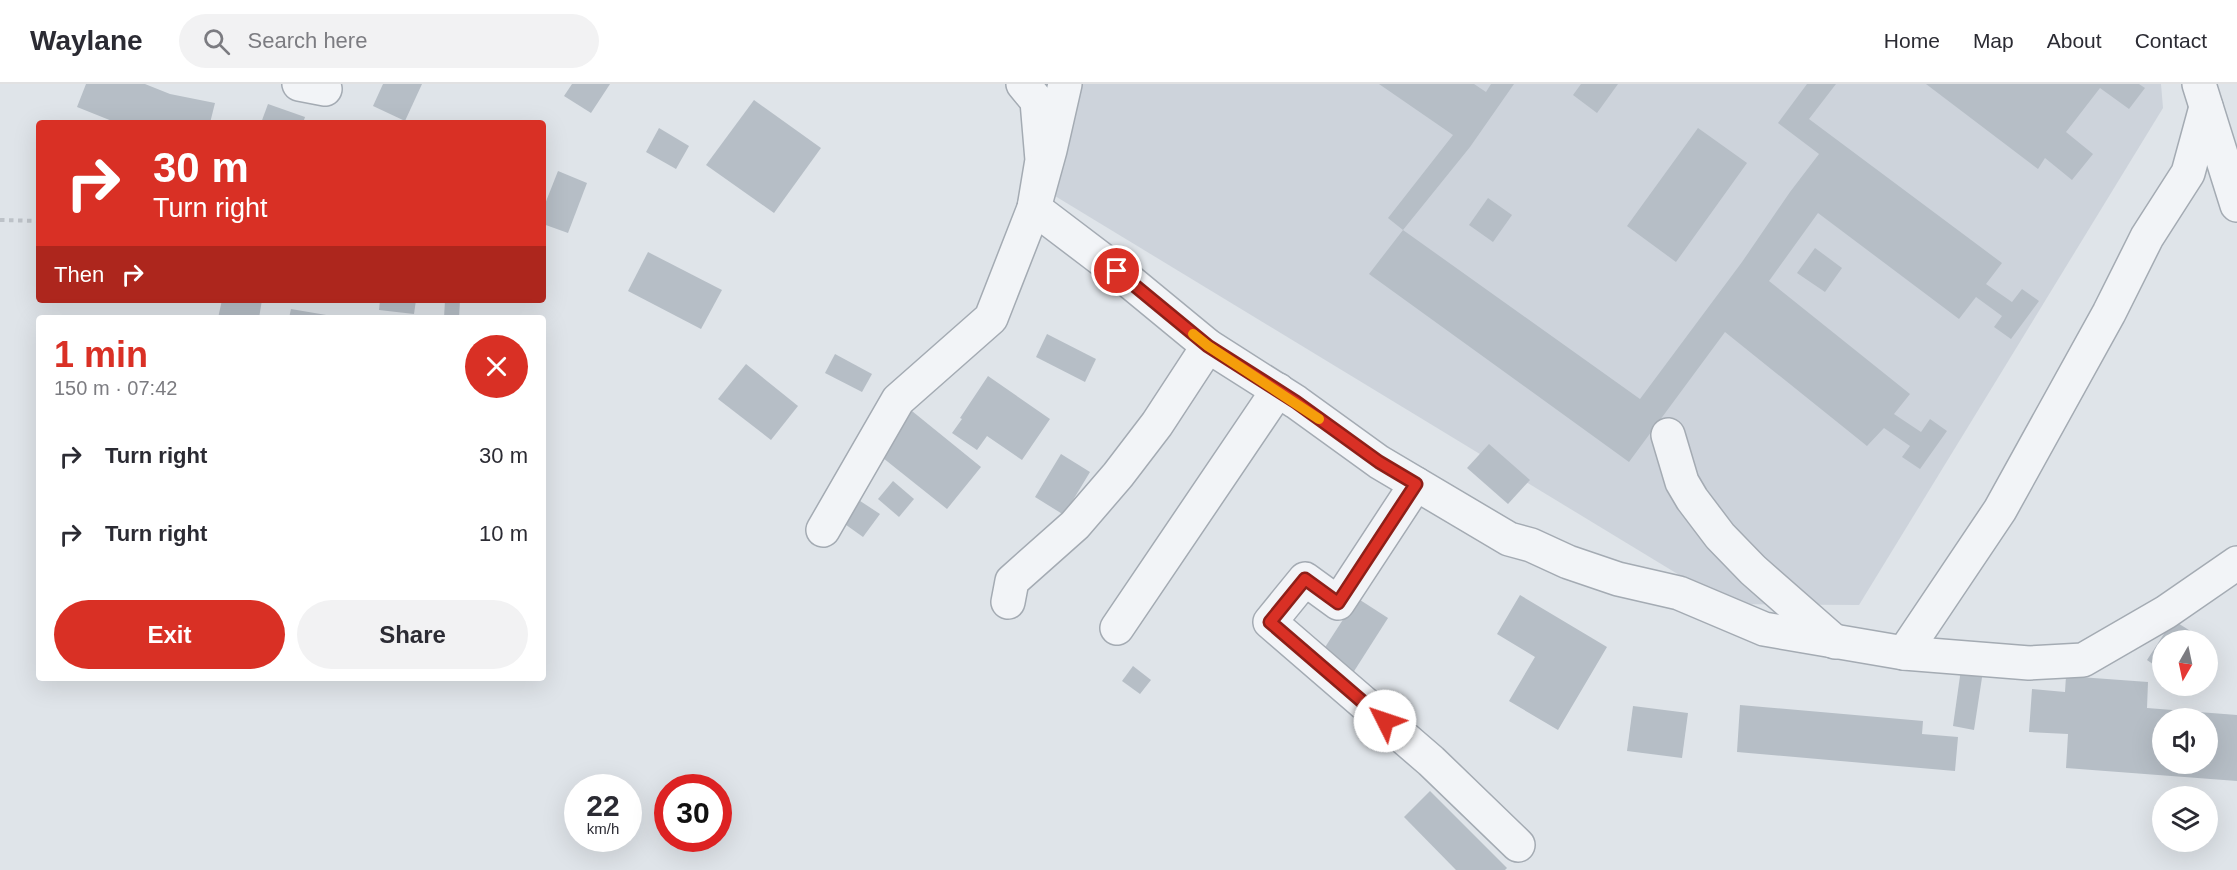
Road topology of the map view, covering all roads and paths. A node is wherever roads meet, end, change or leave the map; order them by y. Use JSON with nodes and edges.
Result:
{"nodes":[{"id":1,"x":1023,"y":84,"type":"edge"},
{"id":2,"x":1065,"y":84,"type":"edge"},
{"id":3,"x":2203,"y":95,"type":"edge"},
{"id":4,"x":2237,"y":205,"type":"edge"},
{"id":5,"x":1034,"y":208,"type":"junction"},
{"id":6,"x":0,"y":220,"type":"edge"},
{"id":7,"x":36,"y":221,"type":"edge"},
{"id":8,"x":1208,"y":346,"type":"junction"},
{"id":9,"x":1278,"y":390,"type":"junction"},
{"id":10,"x":1668,"y":435,"type":"dead end"},
{"id":11,"x":1416,"y":484,"type":"junction"},
{"id":12,"x":823,"y":530,"type":"dead end"},
{"id":13,"x":2237,"y":563,"type":"edge"},
{"id":14,"x":1008,"y":602,"type":"dead end"},
{"id":15,"x":1117,"y":628,"type":"dead end"},
{"id":16,"x":1835,"y":642,"type":"junction"},
{"id":17,"x":1904,"y":653,"type":"junction"},
{"id":18,"x":1518,"y":844,"type":"dead end"}],
"edges":[{"from":1,"to":5,"type":"street"},
{"from":2,"to":5,"type":"street"},
{"from":3,"to":4,"type":"street"},
{"from":3,"to":17,"type":"street"},
{"from":5,"to":8,"type":"street"},
{"from":5,"to":12,"type":"street"},
{"from":6,"to":7,"type":"path"},
{"from":8,"to":9,"type":"street"},
{"from":8,"to":14,"type":"street"},
{"from":9,"to":11,"type":"street"},
{"from":9,"to":15,"type":"street"},
{"from":10,"to":16,"type":"street"},
{"from":11,"to":16,"type":"street"},
{"from":11,"to":18,"type":"street"},
{"from":13,"to":17,"type":"street"},
{"from":16,"to":17,"type":"street"}]}
